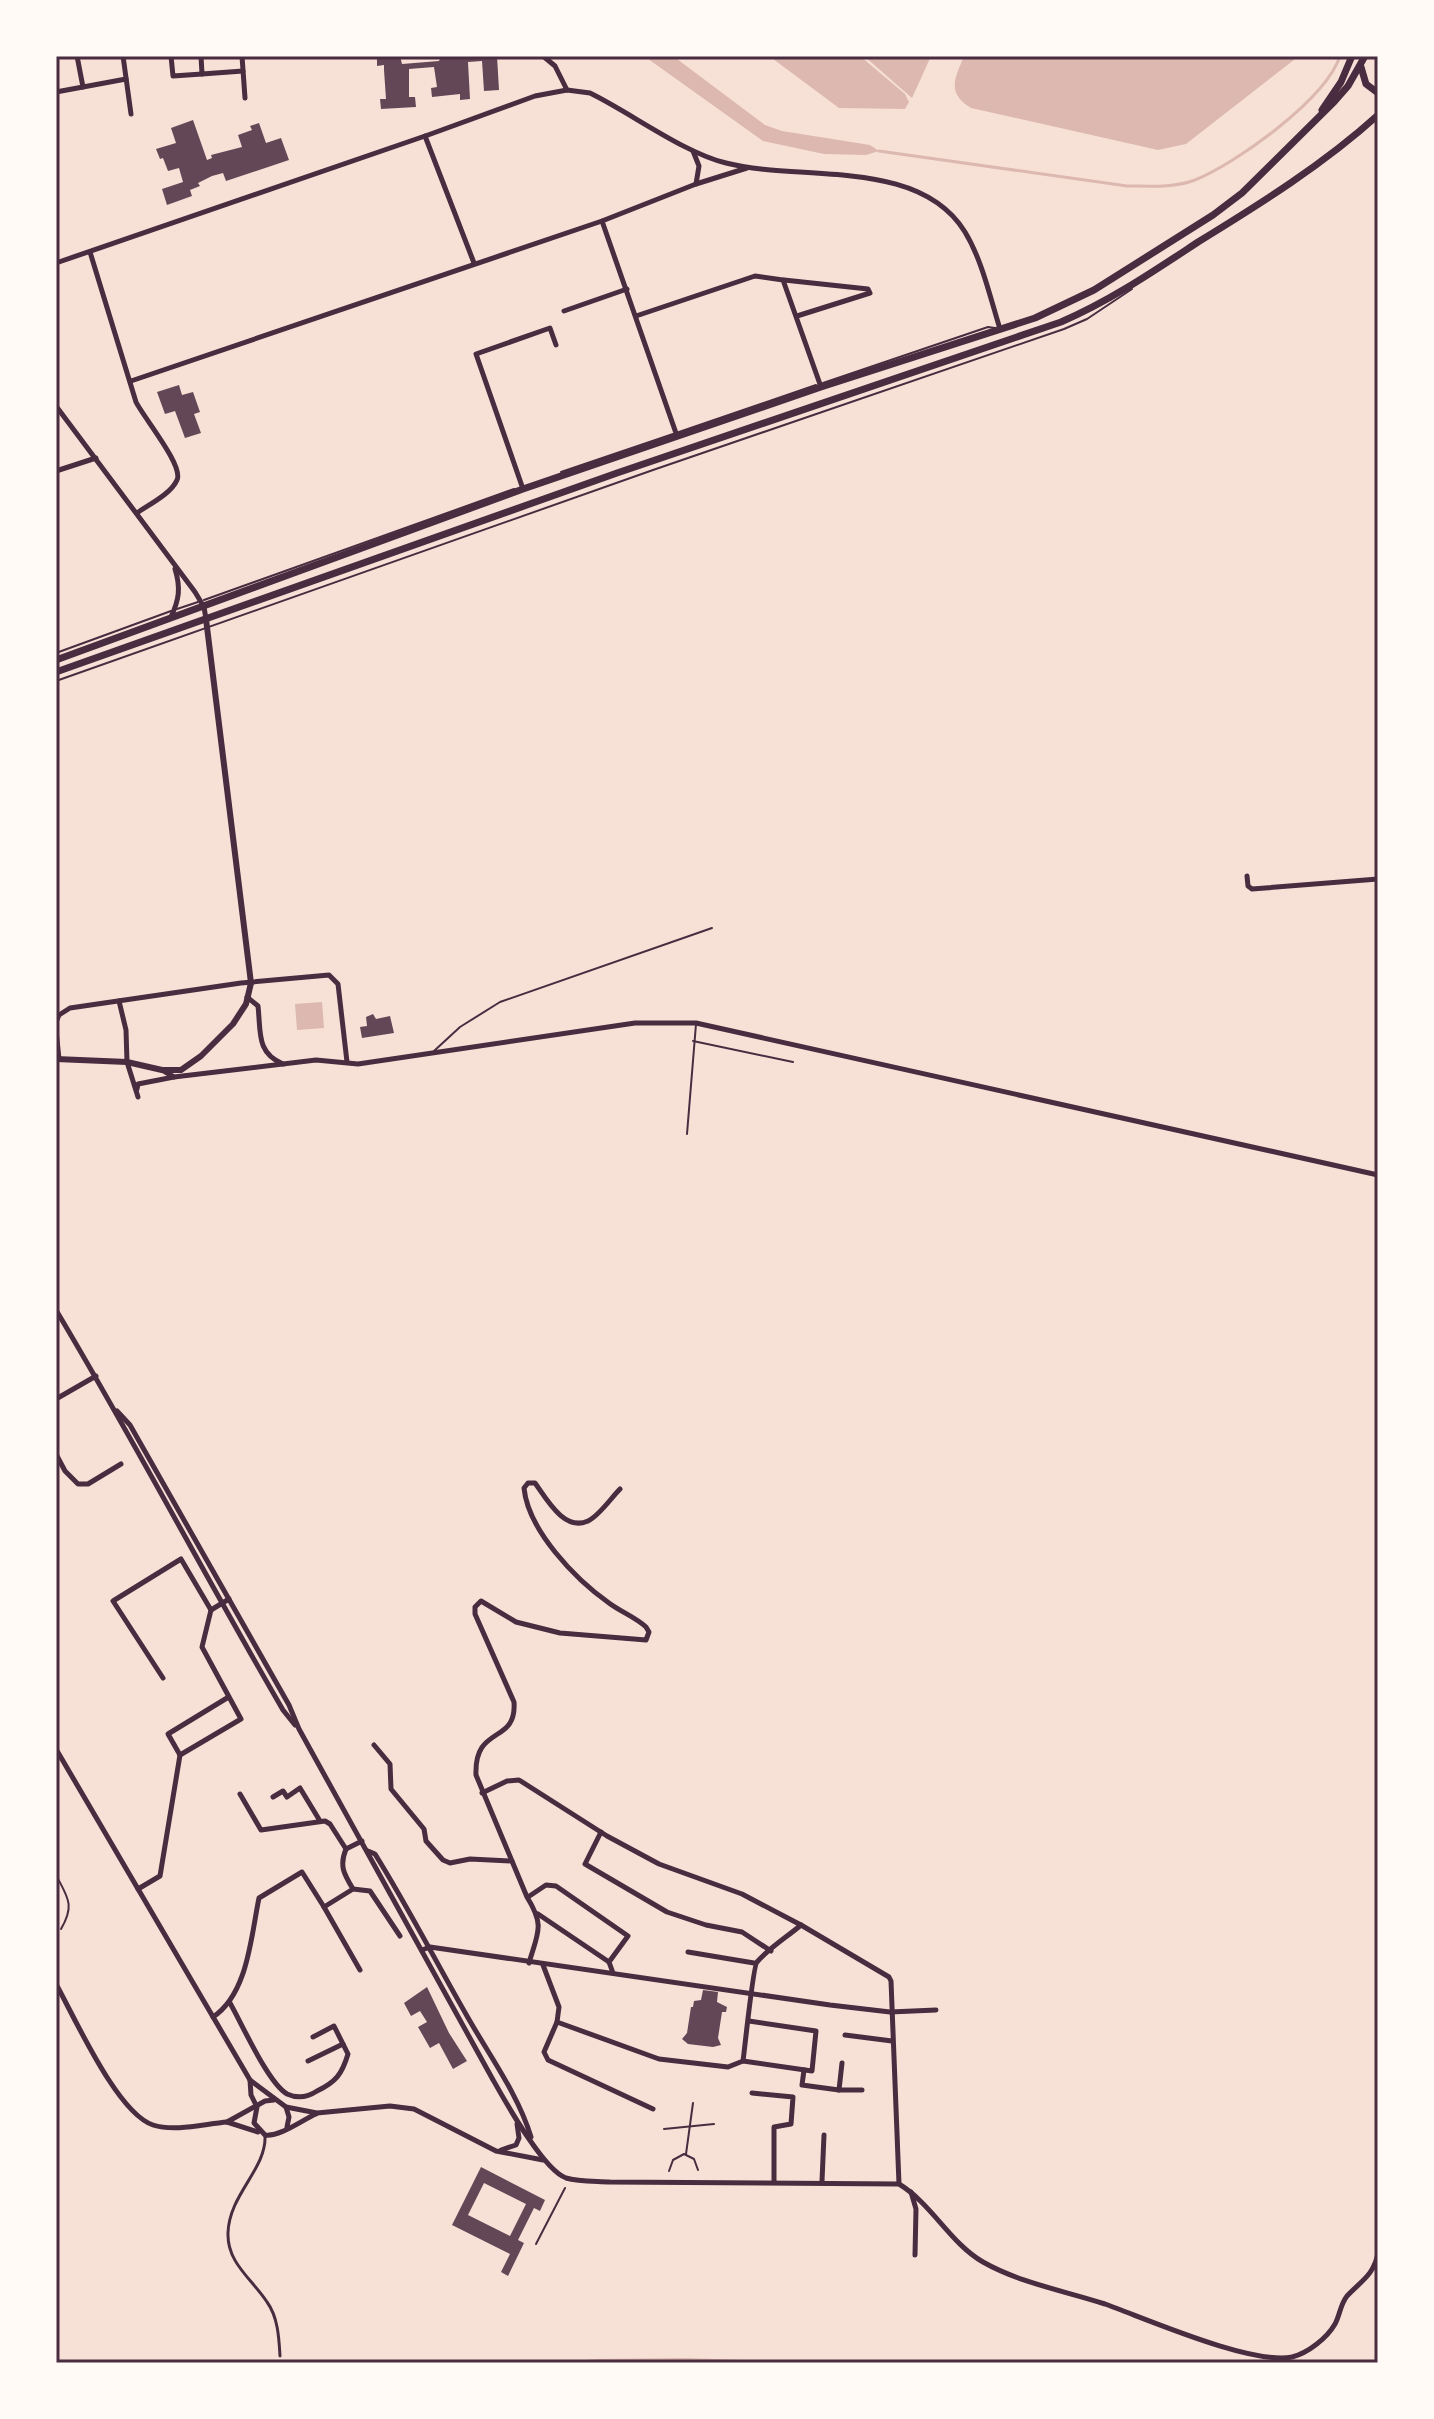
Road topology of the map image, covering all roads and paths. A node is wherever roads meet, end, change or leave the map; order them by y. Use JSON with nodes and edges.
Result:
{"nodes":[{"id":1,"x":77,"y":56,"type":"edge"},
{"id":2,"x":123,"y":56,"type":"edge"},
{"id":3,"x":171,"y":56,"type":"edge"},
{"id":4,"x":201,"y":56,"type":"edge"},
{"id":5,"x":242,"y":56,"type":"edge"},
{"id":6,"x":543,"y":56,"type":"edge"},
{"id":7,"x":1352,"y":56,"type":"edge"},
{"id":8,"x":1365,"y":56,"type":"edge"},
{"id":9,"x":1361,"y":65,"type":"junction"},
{"id":10,"x":243,"y":71,"type":"junction"},
{"id":11,"x":202,"y":74,"type":"junction"},
{"id":12,"x":126,"y":79,"type":"junction"},
{"id":13,"x":83,"y":87,"type":"junction"},
{"id":14,"x":567,"y":90,"type":"junction"},
{"id":15,"x":56,"y":92,"type":"edge"},
{"id":16,"x":1378,"y":93,"type":"edge"},
{"id":17,"x":245,"y":98,"type":"dead end"},
{"id":18,"x":131,"y":114,"type":"dead end"},
{"id":19,"x":1319,"y":115,"type":"junction"},
{"id":20,"x":1378,"y":115,"type":"edge"},
{"id":21,"x":425,"y":136,"type":"junction"},
{"id":22,"x":691,"y":148,"type":"junction"},
{"id":23,"x":747,"y":168,"type":"junction"},
{"id":24,"x":696,"y":184,"type":"junction"},
{"id":25,"x":602,"y":221,"type":"junction"},
{"id":26,"x":90,"y":252,"type":"junction"},
{"id":27,"x":56,"y":263,"type":"edge"},
{"id":28,"x":474,"y":263,"type":"junction"},
{"id":29,"x":783,"y":280,"type":"junction"},
{"id":30,"x":627,"y":289,"type":"junction"},
{"id":31,"x":564,"y":311,"type":"dead end"},
{"id":32,"x":636,"y":316,"type":"junction"},
{"id":33,"x":797,"y":316,"type":"junction"},
{"id":34,"x":1000,"y":329,"type":"junction"},
{"id":35,"x":556,"y":345,"type":"dead end"},
{"id":36,"x":131,"y":381,"type":"junction"},
{"id":37,"x":820,"y":385,"type":"junction"},
{"id":38,"x":56,"y":406,"type":"edge"},
{"id":39,"x":677,"y":435,"type":"junction"},
{"id":40,"x":96,"y":458,"type":"junction"},
{"id":41,"x":56,"y":471,"type":"edge"},
{"id":42,"x":522,"y":488,"type":"junction"},
{"id":43,"x":137,"y":513,"type":"junction"},
{"id":44,"x":169,"y":558,"type":"junction"},
{"id":45,"x":202,"y":604,"type":"junction"},
{"id":46,"x":174,"y":610,"type":"junction"},
{"id":47,"x":170,"y":619,"type":"junction"},
{"id":48,"x":206,"y":623,"type":"junction"},
{"id":49,"x":56,"y":653,"type":"edge"},
{"id":50,"x":56,"y":660,"type":"edge"},
{"id":51,"x":56,"y":672,"type":"edge"},
{"id":52,"x":56,"y":681,"type":"edge"},
{"id":53,"x":1247,"y":876,"type":"dead end"},
{"id":54,"x":1378,"y":879,"type":"edge"},
{"id":55,"x":712,"y":928,"type":"dead end"},
{"id":56,"x":251,"y":983,"type":"junction"},
{"id":57,"x":247,"y":997,"type":"junction"},
{"id":58,"x":119,"y":1001,"type":"junction"},
{"id":59,"x":56,"y":1022,"type":"edge"},
{"id":60,"x":696,"y":1023,"type":"junction"},
{"id":61,"x":56,"y":1030,"type":"edge"},
{"id":62,"x":693,"y":1041,"type":"junction"},
{"id":63,"x":432,"y":1054,"type":"junction"},
{"id":64,"x":57,"y":1059,"type":"edge"},
{"id":65,"x":127,"y":1062,"type":"junction"},
{"id":66,"x":347,"y":1062,"type":"junction"},
{"id":67,"x":793,"y":1062,"type":"dead end"},
{"id":68,"x":284,"y":1064,"type":"junction"},
{"id":69,"x":162,"y":1070,"type":"junction"},
{"id":70,"x":174,"y":1077,"type":"junction"},
{"id":71,"x":136,"y":1090,"type":"junction"},
{"id":72,"x":138,"y":1097,"type":"dead end"},
{"id":73,"x":687,"y":1134,"type":"dead end"},
{"id":74,"x":1378,"y":1175,"type":"edge"},
{"id":75,"x":56,"y":1310,"type":"edge"},
{"id":76,"x":96,"y":1376,"type":"junction"},
{"id":77,"x":56,"y":1399,"type":"edge"},
{"id":78,"x":117,"y":1411,"type":"junction"},
{"id":79,"x":56,"y":1454,"type":"edge"},
{"id":80,"x":121,"y":1464,"type":"dead end"},
{"id":81,"x":620,"y":1489,"type":"dead end"},
{"id":82,"x":193,"y":1552,"type":"junction"},
{"id":83,"x":181,"y":1559,"type":"junction"},
{"id":84,"x":229,"y":1599,"type":"junction"},
{"id":85,"x":222,"y":1604,"type":"junction"},
{"id":86,"x":211,"y":1610,"type":"junction"},
{"id":87,"x":163,"y":1678,"type":"dead end"},
{"id":88,"x":227,"y":1698,"type":"junction"},
{"id":89,"x":299,"y":1729,"type":"junction"},
{"id":90,"x":374,"y":1745,"type":"dead end"},
{"id":91,"x":56,"y":1749,"type":"edge"},
{"id":92,"x":180,"y":1755,"type":"junction"},
{"id":93,"x":482,"y":1793,"type":"junction"},
{"id":94,"x":240,"y":1794,"type":"dead end"},
{"id":95,"x":273,"y":1797,"type":"dead end"},
{"id":96,"x":320,"y":1821,"type":"junction"},
{"id":97,"x":601,"y":1832,"type":"junction"},
{"id":98,"x":362,"y":1841,"type":"junction"},
{"id":99,"x":346,"y":1849,"type":"junction"},
{"id":100,"x":368,"y":1851,"type":"junction"},
{"id":101,"x":512,"y":1861,"type":"junction"},
{"id":102,"x":56,"y":1875,"type":"edge"},
{"id":103,"x":138,"y":1889,"type":"junction"},
{"id":104,"x":353,"y":1889,"type":"junction"},
{"id":105,"x":527,"y":1897,"type":"junction"},
{"id":106,"x":324,"y":1907,"type":"junction"},
{"id":107,"x":538,"y":1914,"type":"junction"},
{"id":108,"x":801,"y":1925,"type":"junction"},
{"id":109,"x":61,"y":1929,"type":"dead end"},
{"id":110,"x":400,"y":1936,"type":"dead end"},
{"id":111,"x":430,"y":1947,"type":"junction"},
{"id":112,"x":422,"y":1950,"type":"junction"},
{"id":113,"x":771,"y":1951,"type":"junction"},
{"id":114,"x":688,"y":1952,"type":"dead end"},
{"id":115,"x":609,"y":1962,"type":"junction"},
{"id":116,"x":529,"y":1963,"type":"junction"},
{"id":117,"x":754,"y":1963,"type":"junction"},
{"id":118,"x":543,"y":1965,"type":"junction"},
{"id":119,"x":360,"y":1970,"type":"dead end"},
{"id":120,"x":613,"y":1973,"type":"junction"},
{"id":121,"x":56,"y":1984,"type":"edge"},
{"id":122,"x":753,"y":1993,"type":"junction"},
{"id":123,"x":230,"y":2003,"type":"junction"},
{"id":124,"x":936,"y":2010,"type":"dead end"},
{"id":125,"x":890,"y":2012,"type":"junction"},
{"id":126,"x":213,"y":2017,"type":"junction"},
{"id":127,"x":749,"y":2021,"type":"junction"},
{"id":128,"x":557,"y":2022,"type":"junction"},
{"id":129,"x":845,"y":2035,"type":"dead end"},
{"id":130,"x":313,"y":2037,"type":"dead end"},
{"id":131,"x":892,"y":2041,"type":"junction"},
{"id":132,"x":343,"y":2044,"type":"junction"},
{"id":133,"x":308,"y":2061,"type":"dead end"},
{"id":134,"x":743,"y":2061,"type":"junction"},
{"id":135,"x":842,"y":2063,"type":"dead end"},
{"id":136,"x":804,"y":2070,"type":"junction"},
{"id":137,"x":250,"y":2080,"type":"junction"},
{"id":138,"x":839,"y":2090,"type":"junction"},
{"id":139,"x":862,"y":2090,"type":"dead end"},
{"id":140,"x":752,"y":2093,"type":"dead end"},
{"id":141,"x":275,"y":2100,"type":"junction"},
{"id":142,"x":693,"y":2103,"type":"dead end"},
{"id":143,"x":257,"y":2107,"type":"junction"},
{"id":144,"x":286,"y":2107,"type":"junction"},
{"id":145,"x":653,"y":2109,"type":"dead end"},
{"id":146,"x":317,"y":2113,"type":"junction"},
{"id":147,"x":516,"y":2120,"type":"junction"},
{"id":148,"x":227,"y":2122,"type":"junction"},
{"id":149,"x":714,"y":2124,"type":"dead end"},
{"id":150,"x":690,"y":2127,"type":"junction"},
{"id":151,"x":286,"y":2128,"type":"junction"},
{"id":152,"x":664,"y":2129,"type":"dead end"},
{"id":153,"x":263,"y":2134,"type":"junction"},
{"id":154,"x":824,"y":2135,"type":"dead end"},
{"id":155,"x":533,"y":2142,"type":"junction"},
{"id":156,"x":496,"y":2151,"type":"junction"},
{"id":157,"x":686,"y":2154,"type":"junction"},
{"id":158,"x":545,"y":2160,"type":"junction"},
{"id":159,"x":698,"y":2170,"type":"dead end"},
{"id":160,"x":669,"y":2171,"type":"dead end"},
{"id":161,"x":774,"y":2181,"type":"junction"},
{"id":162,"x":822,"y":2181,"type":"junction"},
{"id":163,"x":899,"y":2184,"type":"junction"},
{"id":164,"x":565,"y":2188,"type":"dead end"},
{"id":165,"x":910,"y":2191,"type":"junction"},
{"id":166,"x":536,"y":2244,"type":"dead end"},
{"id":167,"x":1378,"y":2253,"type":"edge"},
{"id":168,"x":915,"y":2255,"type":"dead end"},
{"id":169,"x":280,"y":2356,"type":"dead end"}],
"edges":[{"from":1,"to":13,"type":"street"},
{"from":2,"to":12,"type":"street"},
{"from":3,"to":11,"type":"street"},
{"from":4,"to":11,"type":"street"},
{"from":5,"to":10,"type":"street"},
{"from":6,"to":14,"type":"street"},
{"from":7,"to":19,"type":"main road"},
{"from":8,"to":9,"type":"main road"},
{"from":9,"to":16,"type":"main road"},
{"from":9,"to":19,"type":"main road"},
{"from":10,"to":11,"type":"street"},
{"from":10,"to":17,"type":"street"},
{"from":12,"to":13,"type":"street"},
{"from":12,"to":18,"type":"street"},
{"from":13,"to":15,"type":"street"},
{"from":14,"to":21,"type":"street"},
{"from":14,"to":22,"type":"street"},
{"from":19,"to":34,"type":"main road"},
{"from":20,"to":48,"type":"main road"},
{"from":21,"to":26,"type":"street"},
{"from":21,"to":28,"type":"street"},
{"from":22,"to":23,"type":"street"},
{"from":22,"to":24,"type":"street"},
{"from":23,"to":24,"type":"street"},
{"from":23,"to":34,"type":"street"},
{"from":24,"to":25,"type":"street"},
{"from":25,"to":28,"type":"street"},
{"from":25,"to":30,"type":"street"},
{"from":26,"to":27,"type":"street"},
{"from":26,"to":36,"type":"street"},
{"from":28,"to":36,"type":"street"},
{"from":29,"to":32,"type":"street"},
{"from":29,"to":33,"type":"street"},
{"from":29,"to":33,"type":"street"},
{"from":30,"to":31,"type":"street"},
{"from":30,"to":32,"type":"street"},
{"from":32,"to":39,"type":"street"},
{"from":33,"to":37,"type":"street"},
{"from":34,"to":37,"type":"main road"},
{"from":35,"to":42,"type":"street"},
{"from":36,"to":43,"type":"street"},
{"from":37,"to":39,"type":"main road"},
{"from":38,"to":40,"type":"street"},
{"from":39,"to":42,"type":"main road"},
{"from":40,"to":41,"type":"street"},
{"from":40,"to":43,"type":"street"},
{"from":42,"to":45,"type":"main road"},
{"from":43,"to":44,"type":"street"},
{"from":44,"to":45,"type":"street"},
{"from":44,"to":46,"type":"street"},
{"from":45,"to":46,"type":"lane"},
{"from":45,"to":47,"type":"main road"},
{"from":45,"to":48,"type":"street"},
{"from":46,"to":47,"type":"street"},
{"from":46,"to":49,"type":"lane"},
{"from":47,"to":50,"type":"main road"},
{"from":48,"to":51,"type":"main road"},
{"from":48,"to":52,"type":"lane"},
{"from":48,"to":56,"type":"street"},
{"from":53,"to":54,"type":"street"},
{"from":55,"to":63,"type":"lane"},
{"from":56,"to":57,"type":"street"},
{"from":56,"to":58,"type":"street"},
{"from":56,"to":66,"type":"street"},
{"from":57,"to":68,"type":"street"},
{"from":57,"to":69,"type":"street"},
{"from":58,"to":59,"type":"street"},
{"from":58,"to":65,"type":"street"},
{"from":60,"to":62,"type":"lane"},
{"from":60,"to":63,"type":"street"},
{"from":60,"to":74,"type":"street"},
{"from":61,"to":64,"type":"street"},
{"from":62,"to":67,"type":"lane"},
{"from":62,"to":73,"type":"lane"},
{"from":63,"to":66,"type":"street"},
{"from":64,"to":65,"type":"street"},
{"from":65,"to":69,"type":"street"},
{"from":65,"to":71,"type":"street"},
{"from":66,"to":68,"type":"street"},
{"from":68,"to":70,"type":"street"},
{"from":69,"to":70,"type":"street"},
{"from":70,"to":71,"type":"street"},
{"from":71,"to":72,"type":"street"},
{"from":75,"to":76,"type":"street"},
{"from":76,"to":77,"type":"street"},
{"from":76,"to":78,"type":"street"},
{"from":78,"to":82,"type":"street"},
{"from":78,"to":84,"type":"street"},
{"from":79,"to":80,"type":"street"},
{"from":81,"to":93,"type":"street"},
{"from":82,"to":83,"type":"street"},
{"from":82,"to":85,"type":"street"},
{"from":83,"to":86,"type":"street"},
{"from":83,"to":87,"type":"street"},
{"from":84,"to":85,"type":"street"},
{"from":84,"to":89,"type":"street"},
{"from":85,"to":86,"type":"street"},
{"from":85,"to":89,"type":"street"},
{"from":86,"to":88,"type":"street"},
{"from":88,"to":92,"type":"street"},
{"from":88,"to":92,"type":"street"},
{"from":89,"to":98,"type":"street"},
{"from":90,"to":101,"type":"street"},
{"from":91,"to":103,"type":"street"},
{"from":92,"to":103,"type":"street"},
{"from":93,"to":97,"type":"street"},
{"from":93,"to":101,"type":"street"},
{"from":94,"to":96,"type":"street"},
{"from":95,"to":96,"type":"street"},
{"from":96,"to":99,"type":"street"},
{"from":97,"to":108,"type":"street"},
{"from":97,"to":113,"type":"street"},
{"from":98,"to":99,"type":"street"},
{"from":98,"to":100,"type":"street"},
{"from":99,"to":104,"type":"street"},
{"from":100,"to":111,"type":"street"},
{"from":100,"to":112,"type":"street"},
{"from":101,"to":105,"type":"street"},
{"from":102,"to":109,"type":"lane"},
{"from":103,"to":126,"type":"street"},
{"from":104,"to":106,"type":"street"},
{"from":104,"to":110,"type":"street"},
{"from":105,"to":107,"type":"street"},
{"from":105,"to":115,"type":"street"},
{"from":106,"to":119,"type":"street"},
{"from":106,"to":123,"type":"street"},
{"from":107,"to":115,"type":"street"},
{"from":107,"to":116,"type":"street"},
{"from":108,"to":113,"type":"street"},
{"from":108,"to":125,"type":"street"},
{"from":111,"to":112,"type":"street"},
{"from":111,"to":116,"type":"street"},
{"from":111,"to":155,"type":"street"},
{"from":112,"to":147,"type":"street"},
{"from":113,"to":117,"type":"street"},
{"from":114,"to":117,"type":"street"},
{"from":115,"to":120,"type":"street"},
{"from":116,"to":118,"type":"street"},
{"from":117,"to":122,"type":"street"},
{"from":118,"to":120,"type":"street"},
{"from":118,"to":128,"type":"street"},
{"from":120,"to":122,"type":"street"},
{"from":121,"to":148,"type":"street"},
{"from":122,"to":125,"type":"street"},
{"from":122,"to":127,"type":"street"},
{"from":123,"to":126,"type":"street"},
{"from":123,"to":132,"type":"street"},
{"from":124,"to":125,"type":"street"},
{"from":125,"to":131,"type":"street"},
{"from":126,"to":137,"type":"street"},
{"from":127,"to":134,"type":"street"},
{"from":127,"to":136,"type":"street"},
{"from":128,"to":134,"type":"street"},
{"from":128,"to":145,"type":"street"},
{"from":129,"to":131,"type":"street"},
{"from":130,"to":132,"type":"street"},
{"from":131,"to":163,"type":"street"},
{"from":132,"to":133,"type":"street"},
{"from":134,"to":136,"type":"street"},
{"from":135,"to":138,"type":"street"},
{"from":136,"to":138,"type":"street"},
{"from":137,"to":141,"type":"street"},
{"from":137,"to":143,"type":"street"},
{"from":138,"to":139,"type":"street"},
{"from":140,"to":161,"type":"street"},
{"from":141,"to":143,"type":"street"},
{"from":141,"to":144,"type":"street"},
{"from":142,"to":150,"type":"path"},
{"from":143,"to":148,"type":"street"},
{"from":143,"to":153,"type":"street"},
{"from":144,"to":146,"type":"street"},
{"from":144,"to":151,"type":"street"},
{"from":146,"to":151,"type":"street"},
{"from":146,"to":156,"type":"street"},
{"from":147,"to":155,"type":"street"},
{"from":147,"to":156,"type":"street"},
{"from":148,"to":153,"type":"street"},
{"from":149,"to":150,"type":"path"},
{"from":150,"to":152,"type":"path"},
{"from":150,"to":157,"type":"path"},
{"from":151,"to":153,"type":"street"},
{"from":153,"to":169,"type":"street"},
{"from":154,"to":162,"type":"street"},
{"from":155,"to":158,"type":"street"},
{"from":156,"to":158,"type":"street"},
{"from":157,"to":159,"type":"path"},
{"from":157,"to":160,"type":"path"},
{"from":158,"to":161,"type":"street"},
{"from":161,"to":162,"type":"street"},
{"from":162,"to":163,"type":"street"},
{"from":163,"to":165,"type":"street"},
{"from":164,"to":166,"type":"path"},
{"from":165,"to":167,"type":"street"},
{"from":165,"to":168,"type":"street"}]}
